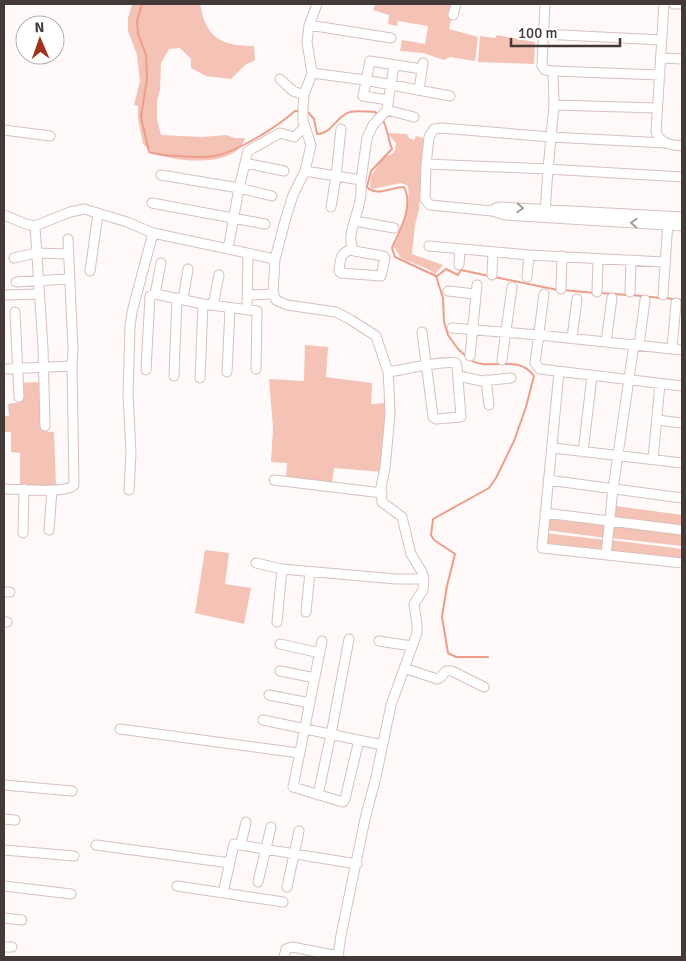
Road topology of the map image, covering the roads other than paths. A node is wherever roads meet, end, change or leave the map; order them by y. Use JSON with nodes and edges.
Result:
{"nodes":[{"id":1,"x":317,"y":4,"type":"edge"},
{"id":2,"x":456,"y":4,"type":"edge"},
{"id":3,"x":545,"y":4,"type":"edge"},
{"id":4,"x":664,"y":4,"type":"edge"},
{"id":5,"x":674,"y":4,"type":"edge"},
{"id":6,"x":682,"y":4,"type":"edge"},
{"id":7,"x":453,"y":15,"type":"dead end"},
{"id":8,"x":309,"y":25,"type":"junction"},
{"id":9,"x":543,"y":34,"type":"junction"},
{"id":10,"x":391,"y":38,"type":"dead end"},
{"id":11,"x":661,"y":40,"type":"junction"},
{"id":12,"x":661,"y":58,"type":"junction"},
{"id":13,"x":682,"y":59,"type":"edge"},
{"id":14,"x":394,"y":65,"type":"junction"},
{"id":15,"x":553,"y":71,"type":"junction"},
{"id":16,"x":312,"y":73,"type":"junction"},
{"id":17,"x":660,"y":75,"type":"junction"},
{"id":18,"x":280,"y":78,"type":"dead end"},
{"id":19,"x":365,"y":80,"type":"junction"},
{"id":20,"x":391,"y":85,"type":"junction"},
{"id":21,"x":419,"y":90,"type":"junction"},
{"id":22,"x":304,"y":95,"type":"junction"},
{"id":23,"x":450,"y":96,"type":"dead end"},
{"id":24,"x":388,"y":100,"type":"junction"},
{"id":25,"x":554,"y":105,"type":"junction"},
{"id":26,"x":657,"y":108,"type":"junction"},
{"id":27,"x":385,"y":112,"type":"junction"},
{"id":28,"x":414,"y":116,"type":"dead end"},
{"id":29,"x":305,"y":127,"type":"junction"},
{"id":30,"x":341,"y":129,"type":"dead end"},
{"id":31,"x":4,"y":130,"type":"edge"},
{"id":32,"x":50,"y":136,"type":"dead end"},
{"id":33,"x":551,"y":137,"type":"junction"},
{"id":34,"x":665,"y":143,"type":"junction"},
{"id":35,"x":682,"y":146,"type":"edge"},
{"id":36,"x":245,"y":163,"type":"junction"},
{"id":37,"x":426,"y":164,"type":"junction"},
{"id":38,"x":548,"y":170,"type":"junction"},
{"id":39,"x":284,"y":171,"type":"dead end"},
{"id":40,"x":305,"y":171,"type":"junction"},
{"id":41,"x":161,"y":175,"type":"dead end"},
{"id":42,"x":336,"y":176,"type":"junction"},
{"id":43,"x":682,"y":177,"type":"edge"},
{"id":44,"x":361,"y":180,"type":"junction"},
{"id":45,"x":239,"y":188,"type":"junction"},
{"id":46,"x":272,"y":196,"type":"dead end"},
{"id":47,"x":152,"y":203,"type":"dead end"},
{"id":48,"x":331,"y":207,"type":"dead end"},
{"id":49,"x":98,"y":212,"type":"junction"},
{"id":50,"x":545,"y":214,"type":"junction"},
{"id":51,"x":4,"y":215,"type":"edge"},
{"id":52,"x":682,"y":217,"type":"edge"},
{"id":53,"x":234,"y":218,"type":"junction"},
{"id":54,"x":355,"y":221,"type":"junction"},
{"id":55,"x":668,"y":221,"type":"junction"},
{"id":56,"x":266,"y":224,"type":"dead end"},
{"id":57,"x":35,"y":226,"type":"junction"},
{"id":58,"x":682,"y":226,"type":"edge"},
{"id":59,"x":394,"y":228,"type":"dead end"},
{"id":60,"x":153,"y":233,"type":"junction"},
{"id":61,"x":68,"y":239,"type":"dead end"},
{"id":62,"x":429,"y":246,"type":"dead end"},
{"id":63,"x":460,"y":248,"type":"junction"},
{"id":64,"x":228,"y":249,"type":"junction"},
{"id":65,"x":352,"y":249,"type":"junction"},
{"id":66,"x":493,"y":252,"type":"junction"},
{"id":67,"x":36,"y":253,"type":"junction"},
{"id":68,"x":68,"y":254,"type":"junction"},
{"id":69,"x":248,"y":254,"type":"junction"},
{"id":70,"x":528,"y":255,"type":"junction"},
{"id":71,"x":562,"y":256,"type":"junction"},
{"id":72,"x":14,"y":258,"type":"dead end"},
{"id":73,"x":276,"y":259,"type":"junction"},
{"id":74,"x":598,"y":259,"type":"junction"},
{"id":75,"x":631,"y":260,"type":"junction"},
{"id":76,"x":664,"y":262,"type":"junction"},
{"id":77,"x":161,"y":263,"type":"dead end"},
{"id":78,"x":459,"y":266,"type":"dead end"},
{"id":79,"x":188,"y":269,"type":"dead end"},
{"id":80,"x":90,"y":271,"type":"dead end"},
{"id":81,"x":492,"y":275,"type":"dead end"},
{"id":82,"x":219,"y":276,"type":"dead end"},
{"id":83,"x":527,"y":277,"type":"dead end"},
{"id":84,"x":68,"y":279,"type":"junction"},
{"id":85,"x":38,"y":281,"type":"junction"},
{"id":86,"x":16,"y":282,"type":"dead end"},
{"id":87,"x":477,"y":285,"type":"dead end"},
{"id":88,"x":512,"y":287,"type":"dead end"},
{"id":89,"x":561,"y":288,"type":"dead end"},
{"id":90,"x":448,"y":291,"type":"dead end"},
{"id":91,"x":597,"y":292,"type":"dead end"},
{"id":92,"x":630,"y":292,"type":"dead end"},
{"id":93,"x":39,"y":294,"type":"junction"},
{"id":94,"x":155,"y":294,"type":"junction"},
{"id":95,"x":274,"y":294,"type":"junction"},
{"id":96,"x":475,"y":294,"type":"junction"},
{"id":97,"x":544,"y":294,"type":"dead end"},
{"id":98,"x":4,"y":295,"type":"edge"},
{"id":99,"x":247,"y":295,"type":"junction"},
{"id":100,"x":663,"y":295,"type":"dead end"},
{"id":101,"x":612,"y":298,"type":"dead end"},
{"id":102,"x":180,"y":299,"type":"junction"},
{"id":103,"x":577,"y":299,"type":"dead end"},
{"id":104,"x":645,"y":300,"type":"dead end"},
{"id":105,"x":676,"y":303,"type":"dead end"},
{"id":106,"x":203,"y":304,"type":"junction"},
{"id":107,"x":213,"y":305,"type":"junction"},
{"id":108,"x":230,"y":309,"type":"junction"},
{"id":109,"x":247,"y":310,"type":"junction"},
{"id":110,"x":15,"y":312,"type":"dead end"},
{"id":111,"x":452,"y":328,"type":"dead end"},
{"id":112,"x":473,"y":330,"type":"junction"},
{"id":113,"x":422,"y":332,"type":"dead end"},
{"id":114,"x":505,"y":332,"type":"junction"},
{"id":115,"x":539,"y":335,"type":"junction"},
{"id":116,"x":572,"y":338,"type":"junction"},
{"id":117,"x":606,"y":342,"type":"junction"},
{"id":118,"x":637,"y":344,"type":"junction"},
{"id":119,"x":672,"y":349,"type":"junction"},
{"id":120,"x":682,"y":350,"type":"edge"},
{"id":121,"x":470,"y":356,"type":"dead end"},
{"id":122,"x":502,"y":360,"type":"dead end"},
{"id":123,"x":44,"y":366,"type":"junction"},
{"id":124,"x":72,"y":366,"type":"junction"},
{"id":125,"x":428,"y":366,"type":"junction"},
{"id":126,"x":17,"y":368,"type":"junction"},
{"id":127,"x":4,"y":369,"type":"edge"},
{"id":128,"x":256,"y":369,"type":"dead end"},
{"id":129,"x":146,"y":370,"type":"dead end"},
{"id":130,"x":227,"y":372,"type":"dead end"},
{"id":131,"x":388,"y":372,"type":"junction"},
{"id":132,"x":559,"y":372,"type":"junction"},
{"id":133,"x":174,"y":376,"type":"dead end"},
{"id":134,"x":458,"y":376,"type":"junction"},
{"id":135,"x":592,"y":376,"type":"junction"},
{"id":136,"x":200,"y":378,"type":"dead end"},
{"id":137,"x":511,"y":378,"type":"dead end"},
{"id":138,"x":486,"y":380,"type":"junction"},
{"id":139,"x":628,"y":380,"type":"junction"},
{"id":140,"x":660,"y":384,"type":"junction"},
{"id":141,"x":682,"y":386,"type":"edge"},
{"id":142,"x":19,"y":397,"type":"dead end"},
{"id":143,"x":488,"y":405,"type":"dead end"},
{"id":144,"x":657,"y":420,"type":"junction"},
{"id":145,"x":682,"y":423,"type":"edge"},
{"id":146,"x":45,"y":426,"type":"dead end"},
{"id":147,"x":553,"y":448,"type":"junction"},
{"id":148,"x":583,"y":452,"type":"junction"},
{"id":149,"x":618,"y":456,"type":"junction"},
{"id":150,"x":654,"y":459,"type":"junction"},
{"id":151,"x":682,"y":463,"type":"edge"},
{"id":152,"x":274,"y":480,"type":"dead end"},
{"id":153,"x":548,"y":480,"type":"junction"},
{"id":154,"x":4,"y":489,"type":"edge"},
{"id":155,"x":24,"y":489,"type":"junction"},
{"id":156,"x":613,"y":489,"type":"junction"},
{"id":157,"x":52,"y":490,"type":"junction"},
{"id":158,"x":129,"y":490,"type":"dead end"},
{"id":159,"x":382,"y":493,"type":"junction"},
{"id":160,"x":682,"y":498,"type":"edge"},
{"id":161,"x":545,"y":513,"type":"junction"},
{"id":162,"x":610,"y":522,"type":"junction"},
{"id":163,"x":50,"y":530,"type":"dead end"},
{"id":164,"x":682,"y":530,"type":"edge"},
{"id":165,"x":23,"y":534,"type":"dead end"},
{"id":166,"x":606,"y":555,"type":"junction"},
{"id":167,"x":256,"y":563,"type":"dead end"},
{"id":168,"x":682,"y":563,"type":"edge"},
{"id":169,"x":282,"y":569,"type":"junction"},
{"id":170,"x":310,"y":572,"type":"junction"},
{"id":171,"x":424,"y":579,"type":"junction"},
{"id":172,"x":306,"y":612,"type":"dead end"},
{"id":173,"x":278,"y":622,"type":"dead end"},
{"id":174,"x":349,"y":639,"type":"dead end"},
{"id":175,"x":322,"y":641,"type":"dead end"},
{"id":176,"x":379,"y":641,"type":"dead end"},
{"id":177,"x":280,"y":644,"type":"dead end"},
{"id":178,"x":412,"y":646,"type":"junction"},
{"id":179,"x":320,"y":652,"type":"junction"},
{"id":180,"x":404,"y":668,"type":"junction"},
{"id":181,"x":280,"y":671,"type":"dead end"},
{"id":182,"x":315,"y":678,"type":"junction"},
{"id":183,"x":484,"y":687,"type":"dead end"},
{"id":184,"x":269,"y":695,"type":"dead end"},
{"id":185,"x":310,"y":703,"type":"junction"},
{"id":186,"x":263,"y":720,"type":"dead end"},
{"id":187,"x":120,"y":729,"type":"dead end"},
{"id":188,"x":305,"y":729,"type":"junction"},
{"id":189,"x":331,"y":734,"type":"junction"},
{"id":190,"x":358,"y":740,"type":"junction"},
{"id":191,"x":382,"y":745,"type":"junction"},
{"id":192,"x":299,"y":753,"type":"junction"},
{"id":193,"x":4,"y":785,"type":"edge"},
{"id":194,"x":72,"y":791,"type":"dead end"},
{"id":195,"x":318,"y":795,"type":"junction"},
{"id":196,"x":4,"y":819,"type":"edge"},
{"id":197,"x":15,"y":820,"type":"dead end"},
{"id":198,"x":246,"y":822,"type":"dead end"},
{"id":199,"x":272,"y":827,"type":"dead end"},
{"id":200,"x":299,"y":831,"type":"dead end"},
{"id":201,"x":241,"y":844,"type":"junction"},
{"id":202,"x":96,"y":845,"type":"dead end"},
{"id":203,"x":266,"y":849,"type":"junction"},
{"id":204,"x":4,"y":850,"type":"edge"},
{"id":205,"x":295,"y":854,"type":"junction"},
{"id":206,"x":74,"y":856,"type":"dead end"},
{"id":207,"x":230,"y":863,"type":"junction"},
{"id":208,"x":357,"y":864,"type":"junction"},
{"id":209,"x":258,"y":882,"type":"dead end"},
{"id":210,"x":4,"y":886,"type":"edge"},
{"id":211,"x":177,"y":886,"type":"dead end"},
{"id":212,"x":287,"y":887,"type":"dead end"},
{"id":213,"x":71,"y":894,"type":"dead end"},
{"id":214,"x":223,"y":894,"type":"junction"},
{"id":215,"x":284,"y":902,"type":"dead end"},
{"id":216,"x":4,"y":918,"type":"edge"},
{"id":217,"x":22,"y":920,"type":"dead end"},
{"id":218,"x":338,"y":956,"type":"edge"},
{"id":219,"x":284,"y":957,"type":"edge"}],
"edges":[{"from":1,"to":8,"type":"street"},
{"from":2,"to":7,"type":"street"},
{"from":3,"to":9,"type":"street"},
{"from":4,"to":11,"type":"street"},
{"from":5,"to":6,"type":"street"},
{"from":8,"to":10,"type":"street"},
{"from":8,"to":16,"type":"street"},
{"from":9,"to":11,"type":"street"},
{"from":9,"to":15,"type":"street"},
{"from":11,"to":12,"type":"street"},
{"from":12,"to":13,"type":"street"},
{"from":12,"to":17,"type":"street"},
{"from":14,"to":19,"type":"street"},
{"from":14,"to":20,"type":"street"},
{"from":14,"to":21,"type":"street"},
{"from":15,"to":17,"type":"street"},
{"from":15,"to":25,"type":"street"},
{"from":16,"to":19,"type":"street"},
{"from":16,"to":22,"type":"street"},
{"from":17,"to":26,"type":"street"},
{"from":18,"to":22,"type":"street"},
{"from":19,"to":20,"type":"street"},
{"from":19,"to":24,"type":"street"},
{"from":20,"to":21,"type":"street"},
{"from":20,"to":24,"type":"street"},
{"from":21,"to":23,"type":"street"},
{"from":22,"to":29,"type":"street"},
{"from":24,"to":27,"type":"street"},
{"from":25,"to":26,"type":"street"},
{"from":25,"to":33,"type":"street"},
{"from":26,"to":34,"type":"street"},
{"from":27,"to":28,"type":"street"},
{"from":27,"to":44,"type":"street"},
{"from":29,"to":36,"type":"street"},
{"from":29,"to":40,"type":"street"},
{"from":30,"to":42,"type":"street"},
{"from":31,"to":32,"type":"street"},
{"from":33,"to":34,"type":"street"},
{"from":33,"to":37,"type":"street"},
{"from":33,"to":38,"type":"street"},
{"from":34,"to":35,"type":"street"},
{"from":36,"to":39,"type":"street"},
{"from":36,"to":45,"type":"street"},
{"from":37,"to":38,"type":"street"},
{"from":37,"to":50,"type":"street"},
{"from":38,"to":43,"type":"street"},
{"from":38,"to":50,"type":"street"},
{"from":40,"to":42,"type":"street"},
{"from":40,"to":73,"type":"street"},
{"from":41,"to":45,"type":"street"},
{"from":42,"to":44,"type":"street"},
{"from":42,"to":48,"type":"street"},
{"from":44,"to":54,"type":"street"},
{"from":45,"to":46,"type":"street"},
{"from":45,"to":53,"type":"street"},
{"from":47,"to":53,"type":"street"},
{"from":49,"to":57,"type":"street"},
{"from":49,"to":60,"type":"street"},
{"from":49,"to":80,"type":"street"},
{"from":50,"to":55,"type":"street"},
{"from":51,"to":57,"type":"street"},
{"from":52,"to":55,"type":"street"},
{"from":53,"to":56,"type":"street"},
{"from":53,"to":64,"type":"street"},
{"from":54,"to":59,"type":"street"},
{"from":54,"to":65,"type":"street"},
{"from":55,"to":58,"type":"street"},
{"from":55,"to":76,"type":"street"},
{"from":57,"to":67,"type":"street"},
{"from":60,"to":64,"type":"street"},
{"from":60,"to":158,"type":"street"},
{"from":61,"to":68,"type":"street"},
{"from":62,"to":63,"type":"street"},
{"from":63,"to":66,"type":"street"},
{"from":63,"to":78,"type":"street"},
{"from":64,"to":69,"type":"street"},
{"from":65,"to":65,"type":"street"},
{"from":66,"to":70,"type":"street"},
{"from":66,"to":81,"type":"street"},
{"from":67,"to":68,"type":"street"},
{"from":67,"to":72,"type":"street"},
{"from":67,"to":85,"type":"street"},
{"from":68,"to":84,"type":"street"},
{"from":69,"to":73,"type":"street"},
{"from":69,"to":99,"type":"street"},
{"from":70,"to":71,"type":"street"},
{"from":70,"to":83,"type":"street"},
{"from":71,"to":74,"type":"street"},
{"from":71,"to":89,"type":"street"},
{"from":73,"to":95,"type":"street"},
{"from":74,"to":75,"type":"street"},
{"from":74,"to":91,"type":"street"},
{"from":75,"to":76,"type":"street"},
{"from":75,"to":92,"type":"street"},
{"from":76,"to":100,"type":"street"},
{"from":77,"to":94,"type":"street"},
{"from":79,"to":102,"type":"street"},
{"from":82,"to":107,"type":"street"},
{"from":84,"to":85,"type":"street"},
{"from":84,"to":124,"type":"street"},
{"from":85,"to":86,"type":"street"},
{"from":85,"to":93,"type":"street"},
{"from":87,"to":96,"type":"street"},
{"from":88,"to":114,"type":"street"},
{"from":90,"to":96,"type":"street"},
{"from":93,"to":98,"type":"street"},
{"from":93,"to":123,"type":"street"},
{"from":94,"to":102,"type":"street"},
{"from":94,"to":129,"type":"street"},
{"from":95,"to":99,"type":"street"},
{"from":95,"to":131,"type":"street"},
{"from":96,"to":112,"type":"street"},
{"from":97,"to":115,"type":"street"},
{"from":99,"to":109,"type":"street"},
{"from":101,"to":117,"type":"street"},
{"from":102,"to":106,"type":"street"},
{"from":102,"to":133,"type":"street"},
{"from":103,"to":116,"type":"street"},
{"from":104,"to":118,"type":"street"},
{"from":105,"to":119,"type":"street"},
{"from":106,"to":107,"type":"street"},
{"from":106,"to":136,"type":"street"},
{"from":107,"to":108,"type":"street"},
{"from":108,"to":109,"type":"street"},
{"from":108,"to":130,"type":"street"},
{"from":109,"to":128,"type":"street"},
{"from":110,"to":126,"type":"street"},
{"from":111,"to":112,"type":"street"},
{"from":112,"to":114,"type":"street"},
{"from":112,"to":121,"type":"street"},
{"from":113,"to":125,"type":"street"},
{"from":114,"to":115,"type":"street"},
{"from":114,"to":122,"type":"street"},
{"from":115,"to":116,"type":"street"},
{"from":115,"to":132,"type":"street"},
{"from":116,"to":117,"type":"street"},
{"from":117,"to":118,"type":"street"},
{"from":118,"to":119,"type":"street"},
{"from":118,"to":139,"type":"street"},
{"from":119,"to":120,"type":"street"},
{"from":123,"to":124,"type":"street"},
{"from":123,"to":126,"type":"street"},
{"from":123,"to":146,"type":"street"},
{"from":124,"to":157,"type":"street"},
{"from":125,"to":131,"type":"street"},
{"from":125,"to":134,"type":"street"},
{"from":125,"to":134,"type":"street"},
{"from":126,"to":127,"type":"street"},
{"from":126,"to":142,"type":"street"},
{"from":131,"to":159,"type":"street"},
{"from":132,"to":135,"type":"street"},
{"from":132,"to":147,"type":"street"},
{"from":134,"to":138,"type":"street"},
{"from":135,"to":139,"type":"street"},
{"from":135,"to":148,"type":"street"},
{"from":137,"to":138,"type":"street"},
{"from":138,"to":143,"type":"street"},
{"from":139,"to":140,"type":"street"},
{"from":139,"to":149,"type":"street"},
{"from":140,"to":141,"type":"street"},
{"from":140,"to":144,"type":"street"},
{"from":144,"to":145,"type":"street"},
{"from":144,"to":150,"type":"street"},
{"from":147,"to":148,"type":"street"},
{"from":147,"to":153,"type":"street"},
{"from":148,"to":149,"type":"street"},
{"from":149,"to":150,"type":"street"},
{"from":149,"to":156,"type":"street"},
{"from":150,"to":151,"type":"street"},
{"from":152,"to":159,"type":"street"},
{"from":153,"to":156,"type":"street"},
{"from":153,"to":161,"type":"street"},
{"from":154,"to":155,"type":"street"},
{"from":155,"to":157,"type":"street"},
{"from":155,"to":165,"type":"street"},
{"from":156,"to":160,"type":"street"},
{"from":156,"to":162,"type":"street"},
{"from":157,"to":163,"type":"street"},
{"from":159,"to":171,"type":"street"},
{"from":161,"to":162,"type":"street"},
{"from":161,"to":166,"type":"street"},
{"from":162,"to":164,"type":"street"},
{"from":162,"to":166,"type":"street"},
{"from":166,"to":168,"type":"street"},
{"from":167,"to":169,"type":"street"},
{"from":169,"to":170,"type":"street"},
{"from":169,"to":173,"type":"street"},
{"from":170,"to":171,"type":"street"},
{"from":170,"to":172,"type":"street"},
{"from":171,"to":178,"type":"street"},
{"from":174,"to":189,"type":"street"},
{"from":175,"to":179,"type":"street"},
{"from":176,"to":178,"type":"street"},
{"from":177,"to":179,"type":"street"},
{"from":178,"to":180,"type":"street"},
{"from":179,"to":182,"type":"street"},
{"from":180,"to":183,"type":"street"},
{"from":180,"to":191,"type":"street"},
{"from":181,"to":182,"type":"street"},
{"from":182,"to":185,"type":"street"},
{"from":184,"to":185,"type":"street"},
{"from":185,"to":188,"type":"street"},
{"from":186,"to":188,"type":"street"},
{"from":187,"to":192,"type":"street"},
{"from":188,"to":189,"type":"street"},
{"from":188,"to":192,"type":"street"},
{"from":189,"to":190,"type":"street"},
{"from":189,"to":195,"type":"street"},
{"from":190,"to":191,"type":"street"},
{"from":190,"to":195,"type":"street"},
{"from":191,"to":208,"type":"street"},
{"from":192,"to":195,"type":"street"},
{"from":193,"to":194,"type":"street"},
{"from":196,"to":197,"type":"street"},
{"from":198,"to":201,"type":"street"},
{"from":199,"to":203,"type":"street"},
{"from":200,"to":205,"type":"street"},
{"from":201,"to":203,"type":"street"},
{"from":201,"to":207,"type":"street"},
{"from":202,"to":207,"type":"street"},
{"from":203,"to":205,"type":"street"},
{"from":203,"to":209,"type":"street"},
{"from":204,"to":206,"type":"street"},
{"from":205,"to":208,"type":"street"},
{"from":205,"to":212,"type":"street"},
{"from":207,"to":214,"type":"street"},
{"from":208,"to":218,"type":"street"},
{"from":210,"to":213,"type":"street"},
{"from":211,"to":214,"type":"street"},
{"from":214,"to":215,"type":"street"},
{"from":216,"to":217,"type":"street"},
{"from":218,"to":219,"type":"street"}]}
